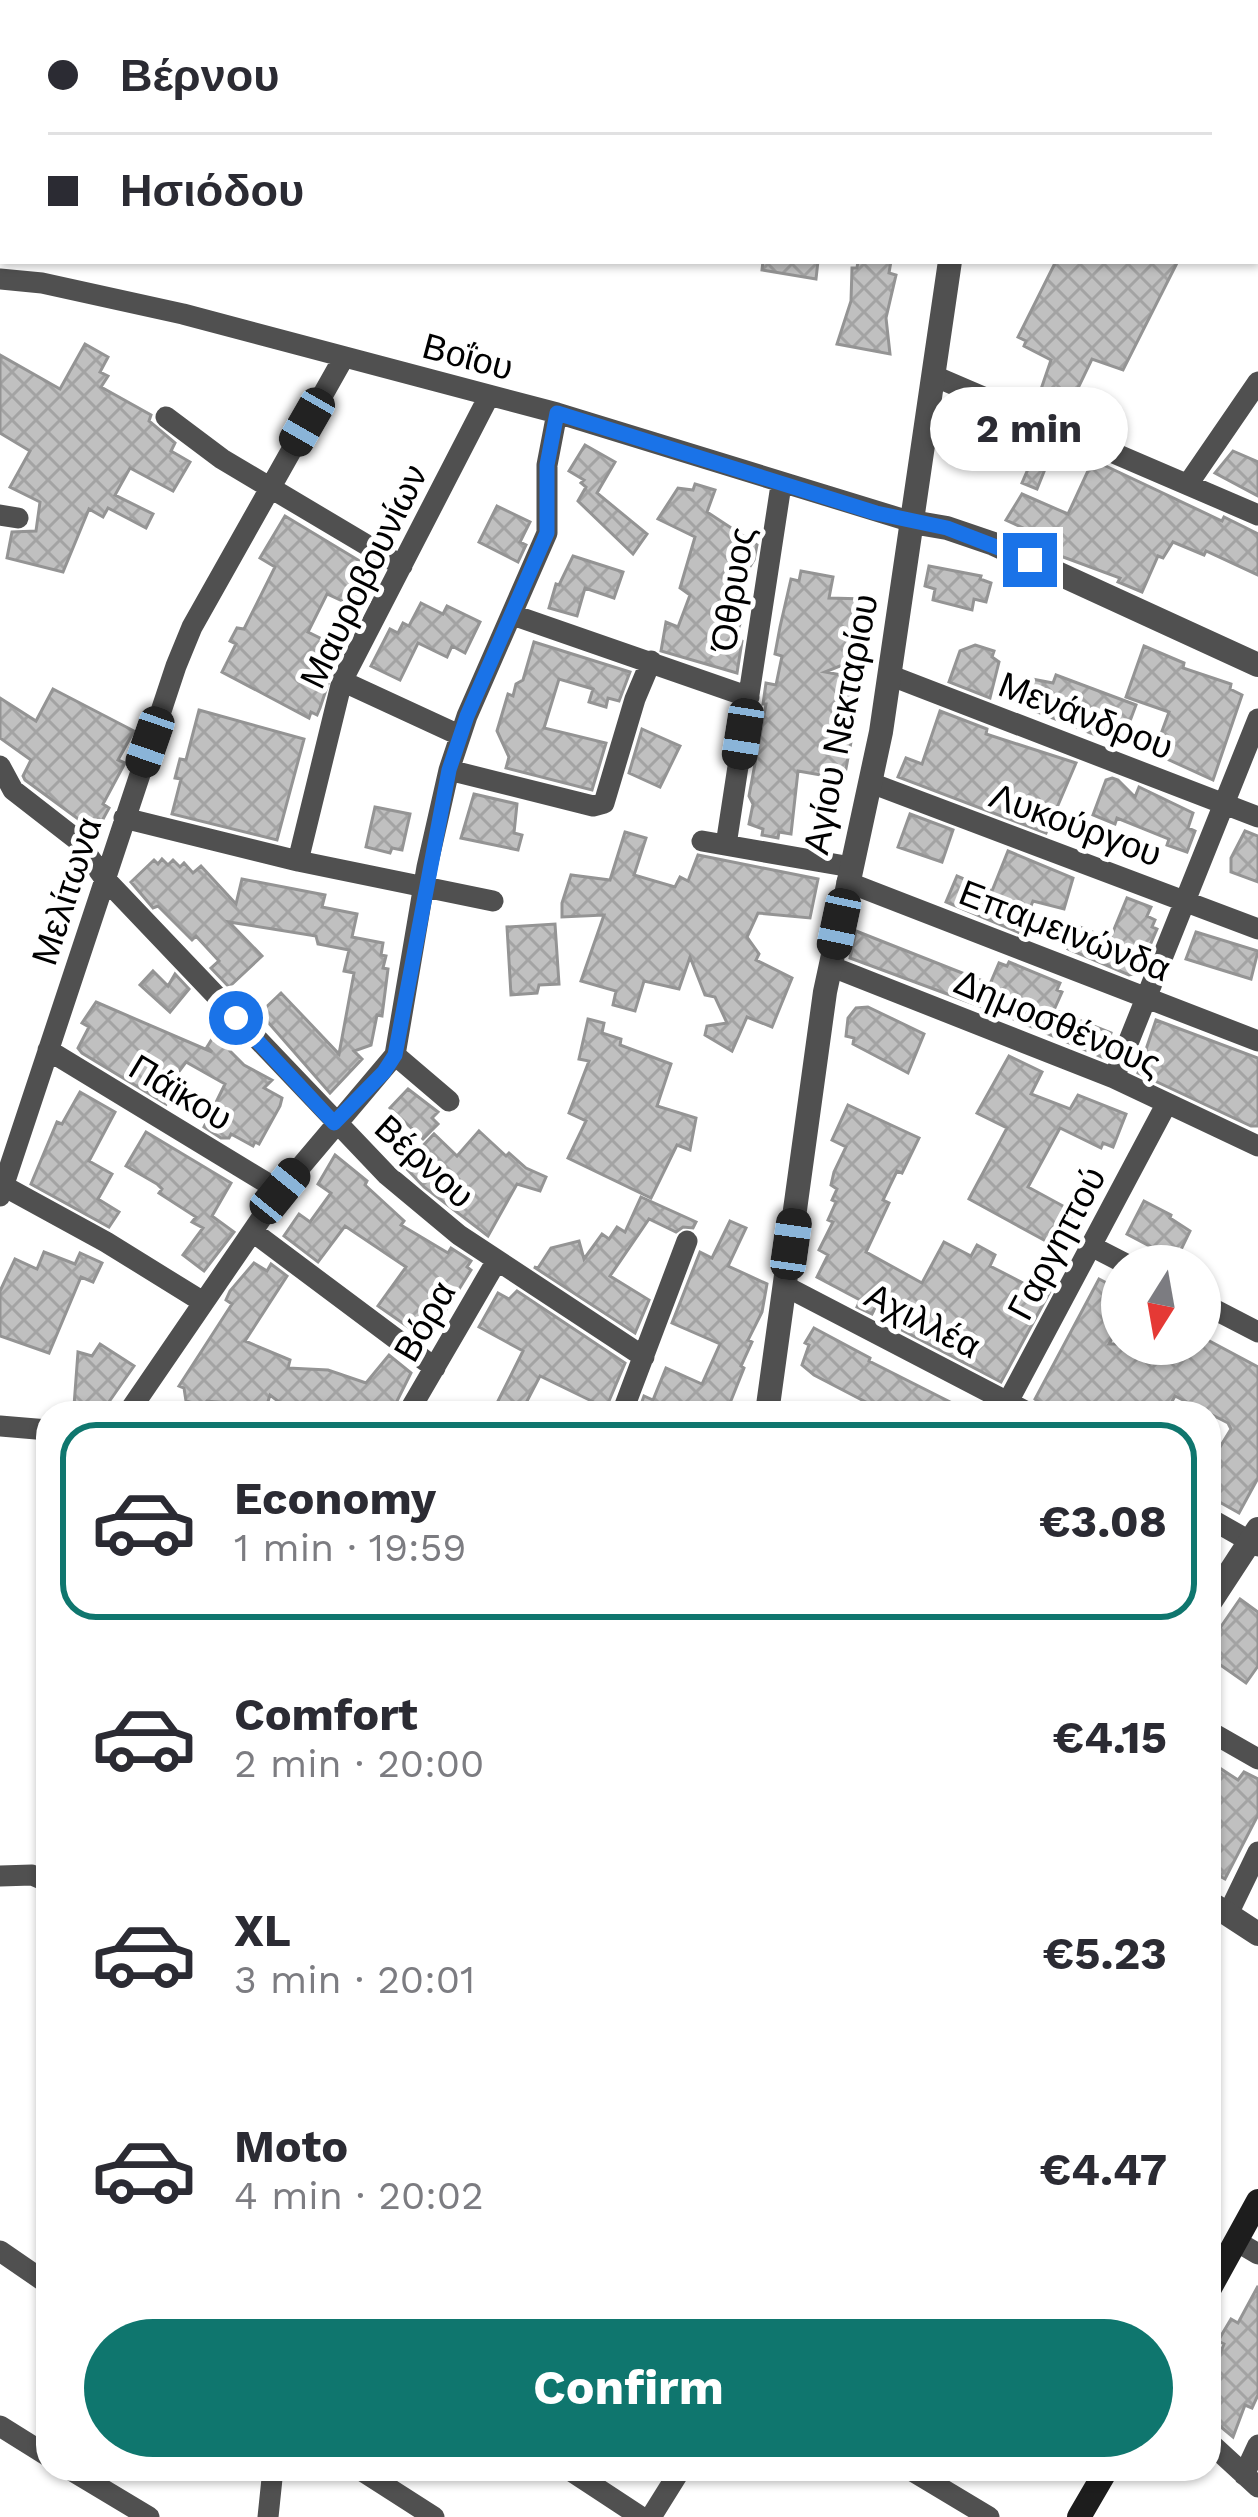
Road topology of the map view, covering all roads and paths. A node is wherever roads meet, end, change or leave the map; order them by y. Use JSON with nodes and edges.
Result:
{"nodes":[{"id":1,"x":950,"y":264,"type":"edge"},
{"id":2,"x":0,"y":279,"type":"edge"},
{"id":3,"x":344,"y":357,"type":"junction"},
{"id":4,"x":934,"y":376,"type":"junction"},
{"id":5,"x":1258,"y":382,"type":"edge"},
{"id":6,"x":489,"y":396,"type":"junction"},
{"id":7,"x":557,"y":413,"type":"junction"},
{"id":8,"x":166,"y":417,"type":"dead end"},
{"id":9,"x":1188,"y":484,"type":"junction"},
{"id":10,"x":782,"y":485,"type":"junction"},
{"id":11,"x":270,"y":486,"type":"junction"},
{"id":12,"x":1258,"y":515,"type":"edge"},
{"id":13,"x":912,"y":523,"type":"junction"},
{"id":14,"x":402,"y":566,"type":"junction"},
{"id":15,"x":513,"y":615,"type":"junction"},
{"id":16,"x":651,"y":661,"type":"junction"},
{"id":17,"x":1258,"y":665,"type":"edge"},
{"id":18,"x":890,"y":675,"type":"junction"},
{"id":19,"x":342,"y":682,"type":"junction"},
{"id":20,"x":749,"y":697,"type":"junction"},
{"id":21,"x":1258,"y":719,"type":"edge"},
{"id":22,"x":459,"y":735,"type":"junction"},
{"id":23,"x":0,"y":766,"type":"edge"},
{"id":24,"x":449,"y":770,"type":"junction"},
{"id":25,"x":871,"y":782,"type":"junction"},
{"id":26,"x":1225,"y":804,"type":"junction"},
{"id":27,"x":1258,"y":817,"type":"edge"},
{"id":28,"x":124,"y":818,"type":"junction"},
{"id":29,"x":702,"y":841,"type":"dead end"},
{"id":30,"x":726,"y":845,"type":"junction"},
{"id":31,"x":298,"y":861,"type":"junction"},
{"id":32,"x":849,"y":874,"type":"junction"},
{"id":33,"x":105,"y":879,"type":"junction"},
{"id":34,"x":425,"y":886,"type":"junction"},
{"id":35,"x":1186,"y":900,"type":"junction"},
{"id":36,"x":493,"y":901,"type":"dead end"},
{"id":37,"x":1258,"y":929,"type":"edge"},
{"id":38,"x":830,"y":966,"type":"junction"},
{"id":39,"x":1148,"y":996,"type":"junction"},
{"id":40,"x":1258,"y":1041,"type":"edge"},
{"id":41,"x":48,"y":1050,"type":"junction"},
{"id":42,"x":395,"y":1055,"type":"junction"},
{"id":43,"x":1114,"y":1078,"type":"junction"},
{"id":44,"x":449,"y":1101,"type":"dead end"},
{"id":45,"x":1167,"y":1103,"type":"junction"},
{"id":46,"x":334,"y":1123,"type":"junction"},
{"id":47,"x":1258,"y":1146,"type":"edge"},
{"id":48,"x":1,"y":1189,"type":"edge"},
{"id":49,"x":280,"y":1191,"type":"junction"},
{"id":50,"x":253,"y":1232,"type":"junction"},
{"id":51,"x":687,"y":1241,"type":"dead end"},
{"id":52,"x":1091,"y":1246,"type":"junction"},
{"id":53,"x":1101,"y":1251,"type":"edge"},
{"id":54,"x":496,"y":1262,"type":"junction"},
{"id":55,"x":785,"y":1286,"type":"junction"},
{"id":56,"x":203,"y":1302,"type":"junction"},
{"id":57,"x":1221,"y":1313,"type":"edge"},
{"id":58,"x":1258,"y":1332,"type":"edge"},
{"id":59,"x":644,"y":1357,"type":"junction"},
{"id":60,"x":435,"y":1368,"type":"junction"},
{"id":61,"x":136,"y":1401,"type":"edge"},
{"id":62,"x":415,"y":1401,"type":"edge"},
{"id":63,"x":627,"y":1401,"type":"edge"},
{"id":64,"x":769,"y":1401,"type":"edge"},
{"id":65,"x":994,"y":1401,"type":"edge"},
{"id":66,"x":1008,"y":1401,"type":"edge"},
{"id":67,"x":0,"y":1426,"type":"edge"},
{"id":68,"x":36,"y":1429,"type":"edge"},
{"id":69,"x":1221,"y":1523,"type":"edge"},
{"id":70,"x":1255,"y":1539,"type":"edge"},
{"id":71,"x":1221,"y":1587,"type":"edge"},
{"id":72,"x":1221,"y":1738,"type":"edge"},
{"id":73,"x":1258,"y":1759,"type":"edge"},
{"id":74,"x":1258,"y":1852,"type":"edge"},
{"id":75,"x":0,"y":1876,"type":"edge"},
{"id":76,"x":36,"y":1877,"type":"edge"},
{"id":77,"x":1221,"y":1904,"type":"edge"},
{"id":78,"x":1221,"y":1910,"type":"edge"},
{"id":79,"x":1258,"y":1934,"type":"edge"},
{"id":80,"x":1258,"y":2200,"type":"edge"},
{"id":81,"x":1247,"y":2247,"type":"edge"},
{"id":82,"x":0,"y":2252,"type":"edge"},
{"id":83,"x":36,"y":2276,"type":"edge"},
{"id":84,"x":1221,"y":2276,"type":"edge"},
{"id":85,"x":0,"y":2426,"type":"edge"},
{"id":86,"x":1258,"y":2445,"type":"edge"},
{"id":87,"x":36,"y":2448,"type":"edge"},
{"id":88,"x":1221,"y":2453,"type":"edge"},
{"id":89,"x":89,"y":2481,"type":"edge"},
{"id":90,"x":272,"y":2481,"type":"edge"},
{"id":91,"x":378,"y":2481,"type":"edge"},
{"id":92,"x":586,"y":2481,"type":"edge"},
{"id":93,"x":674,"y":2481,"type":"edge"},
{"id":94,"x":929,"y":2481,"type":"edge"},
{"id":95,"x":1102,"y":2481,"type":"edge"},
{"id":96,"x":1251,"y":2481,"type":"edge"},
{"id":97,"x":1088,"y":2511,"type":"edge"},
{"id":98,"x":149,"y":2517,"type":"edge"},
{"id":99,"x":268,"y":2517,"type":"edge"},
{"id":100,"x":434,"y":2517,"type":"edge"},
{"id":101,"x":641,"y":2517,"type":"edge"},
{"id":102,"x":651,"y":2517,"type":"edge"},
{"id":103,"x":989,"y":2517,"type":"edge"}],
"edges":[{"from":1,"to":4,"type":"street","name":"Αγίου Νεκταρίου"},
{"from":2,"to":3,"type":"street","name":"Βοΐου"},
{"from":3,"to":6,"type":"street","name":"Βοΐου"},
{"from":3,"to":11,"type":"street","name":"Μελίτωνα"},
{"from":4,"to":9,"type":"street"},
{"from":4,"to":13,"type":"street","name":"Αγίου Νεκταρίου"},
{"from":5,"to":9,"type":"street"},
{"from":6,"to":7,"type":"street","name":"Βοΐου"},
{"from":6,"to":14,"type":"street","name":"Μαυροβουνίων"},
{"from":7,"to":10,"type":"street","name":"Βοΐου"},
{"from":7,"to":15,"type":"street"},
{"from":8,"to":11,"type":"street"},
{"from":9,"to":12,"type":"street"},
{"from":10,"to":13,"type":"street","name":"Βοΐου"},
{"from":10,"to":20,"type":"street","name":"Όθρυος"},
{"from":11,"to":14,"type":"street"},
{"from":11,"to":28,"type":"street","name":"Μελίτωνα"},
{"from":13,"to":17,"type":"street"},
{"from":13,"to":18,"type":"street","name":"Αγίου Νεκταρίου"},
{"from":14,"to":19,"type":"street","name":"Μαυροβουνίων"},
{"from":15,"to":16,"type":"street"},
{"from":15,"to":22,"type":"street"},
{"from":16,"to":20,"type":"street"},
{"from":16,"to":24,"type":"street"},
{"from":18,"to":25,"type":"street","name":"Αγίου Νεκταρίου"},
{"from":18,"to":26,"type":"street","name":"Μενάνδρου"},
{"from":19,"to":22,"type":"street"},
{"from":19,"to":31,"type":"street","name":"Μαυροβουνίων"},
{"from":20,"to":30,"type":"street","name":"Όθρυος"},
{"from":21,"to":26,"type":"street"},
{"from":22,"to":24,"type":"street"},
{"from":23,"to":33,"type":"street","name":"Βέρνου"},
{"from":24,"to":34,"type":"street"},
{"from":25,"to":32,"type":"street","name":"Αγίου Νεκταρίου"},
{"from":25,"to":35,"type":"street","name":"Λυκούργου"},
{"from":26,"to":27,"type":"street","name":"Μενάνδρου"},
{"from":26,"to":35,"type":"street"},
{"from":28,"to":31,"type":"street"},
{"from":28,"to":33,"type":"street","name":"Μελίτωνα"},
{"from":29,"to":30,"type":"street","name":"Επαμεινώνδα"},
{"from":30,"to":32,"type":"street","name":"Επαμεινώνδα"},
{"from":31,"to":34,"type":"street"},
{"from":32,"to":38,"type":"street","name":"Αγίου Νεκταρίου"},
{"from":32,"to":39,"type":"street","name":"Επαμεινώνδα"},
{"from":33,"to":41,"type":"street","name":"Μελίτωνα"},
{"from":33,"to":46,"type":"street","name":"Βέρνου"},
{"from":34,"to":36,"type":"street"},
{"from":34,"to":42,"type":"street"},
{"from":35,"to":37,"type":"street","name":"Λυκούργου"},
{"from":35,"to":39,"type":"street"},
{"from":38,"to":43,"type":"street","name":"Δημοσθένους"},
{"from":38,"to":55,"type":"street","name":"Αγίου Νεκταρίου"},
{"from":39,"to":40,"type":"street","name":"Επαμεινώνδα"},
{"from":39,"to":43,"type":"street"},
{"from":41,"to":48,"type":"street","name":"Μελίτωνα"},
{"from":41,"to":49,"type":"street","name":"Πάϊκου"},
{"from":42,"to":44,"type":"street"},
{"from":42,"to":46,"type":"street"},
{"from":43,"to":45,"type":"street","name":"Δημοσθένους"},
{"from":45,"to":47,"type":"street","name":"Δημοσθένους"},
{"from":45,"to":52,"type":"street","name":"Γαργηττού"},
{"from":46,"to":49,"type":"street"},
{"from":46,"to":54,"type":"street","name":"Βέρνου"},
{"from":48,"to":56,"type":"street"},
{"from":49,"to":50,"type":"street"},
{"from":50,"to":56,"type":"street"},
{"from":50,"to":60,"type":"street"},
{"from":51,"to":59,"type":"street"},
{"from":52,"to":53,"type":"street"},
{"from":52,"to":66,"type":"street","name":"Γαργηττού"},
{"from":54,"to":59,"type":"street","name":"Βέρνου"},
{"from":54,"to":60,"type":"street","name":"Βόρα"},
{"from":55,"to":64,"type":"street","name":"Αγίου Νεκταρίου"},
{"from":55,"to":65,"type":"street","name":"Αχιλλέα"},
{"from":56,"to":61,"type":"street"},
{"from":57,"to":58,"type":"street"},
{"from":59,"to":63,"type":"street"},
{"from":60,"to":62,"type":"street","name":"Βόρα"},
{"from":67,"to":68,"type":"street"},
{"from":69,"to":70,"type":"street"},
{"from":70,"to":71,"type":"street"},
{"from":72,"to":73,"type":"street"},
{"from":74,"to":77,"type":"street"},
{"from":75,"to":76,"type":"street"},
{"from":78,"to":79,"type":"street"},
{"from":80,"to":81,"type":"main road"},
{"from":81,"to":84,"type":"main road"},
{"from":82,"to":83,"type":"street"},
{"from":85,"to":87,"type":"street"},
{"from":86,"to":96,"type":"street"},
{"from":88,"to":96,"type":"street"},
{"from":89,"to":98,"type":"street"},
{"from":90,"to":99,"type":"street"},
{"from":91,"to":100,"type":"street"},
{"from":92,"to":101,"type":"street"},
{"from":93,"to":102,"type":"street"},
{"from":94,"to":103,"type":"street"},
{"from":95,"to":97,"type":"main road"}]}
